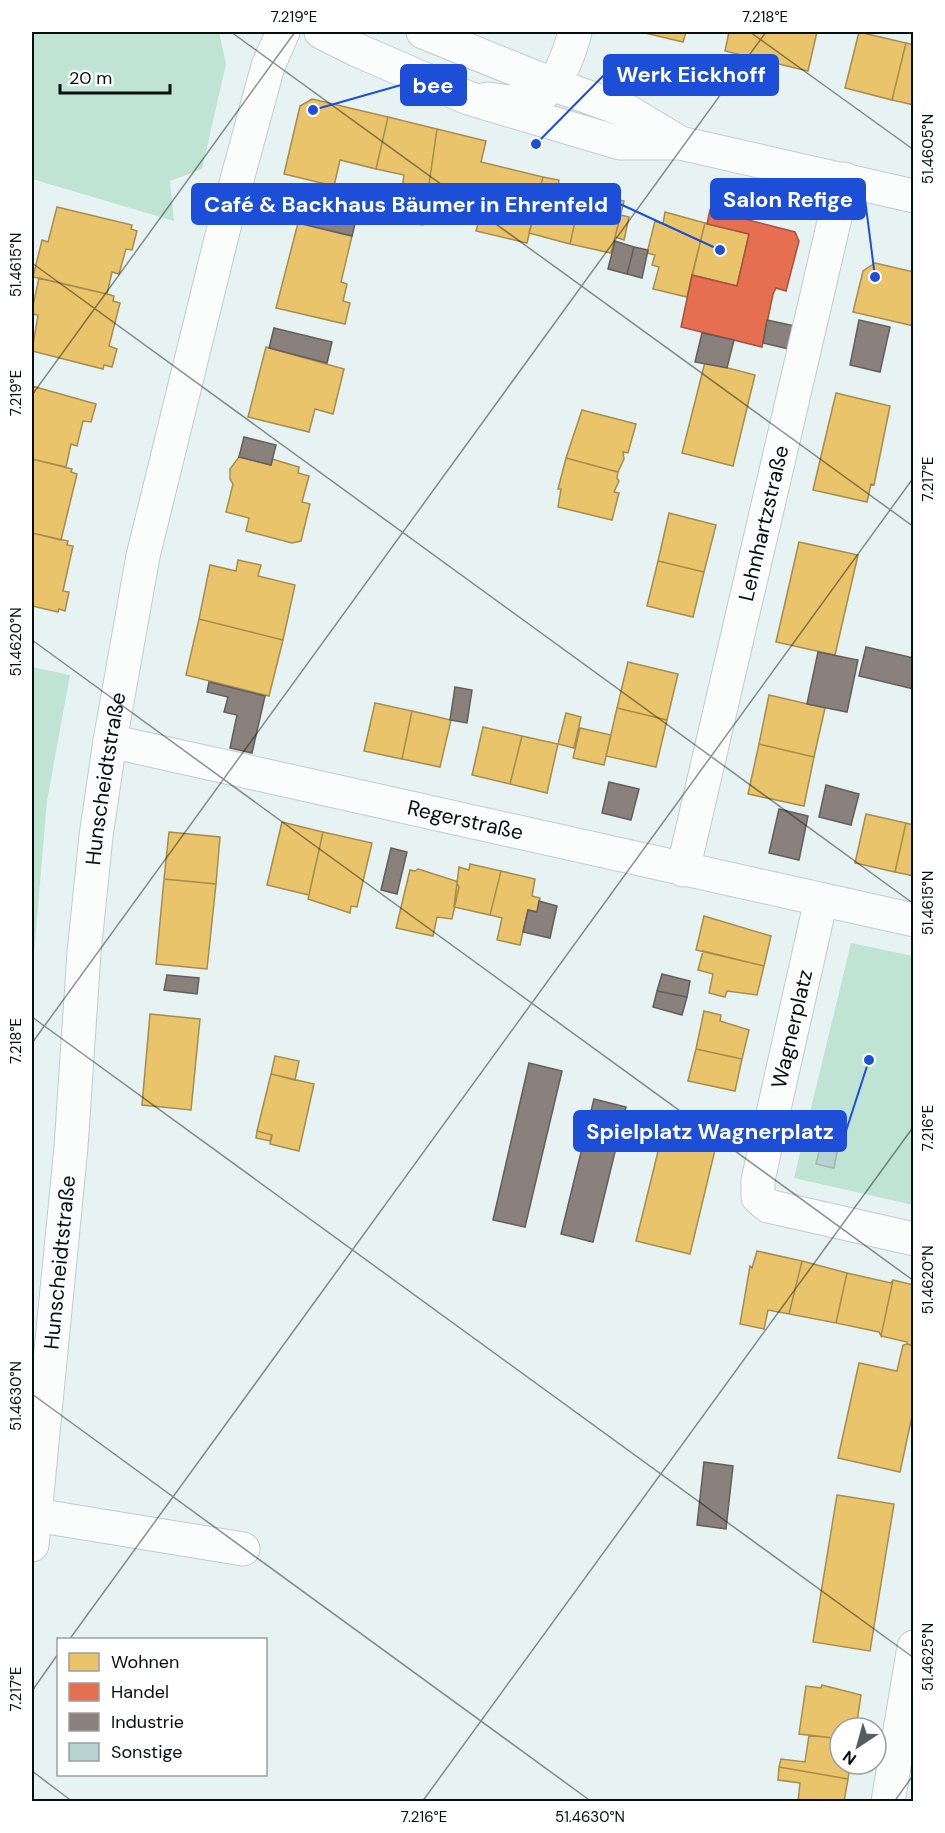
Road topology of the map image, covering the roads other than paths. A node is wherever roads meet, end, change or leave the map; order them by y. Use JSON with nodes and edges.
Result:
{"nodes":[{"id":1,"x":283,"y":32,"type":"edge"},
{"id":2,"x":321,"y":32,"type":"edge"},
{"id":3,"x":426,"y":32,"type":"edge"},
{"id":4,"x":575,"y":32,"type":"edge"},
{"id":5,"x":552,"y":84,"type":"junction"},
{"id":6,"x":468,"y":98,"type":"junction"},
{"id":7,"x":680,"y":143,"type":"junction"},
{"id":8,"x":844,"y":179,"type":"junction"},
{"id":9,"x":914,"y":196,"type":"edge"},
{"id":10,"x":110,"y":741,"type":"junction"},
{"id":11,"x":683,"y":870,"type":"junction"},
{"id":12,"x":821,"y":900,"type":"junction"},
{"id":13,"x":914,"y":920,"type":"edge"},
{"id":14,"x":914,"y":1239,"type":"edge"},
{"id":15,"x":33,"y":1530,"type":"edge"},
{"id":16,"x":243,"y":1549,"type":"dead end"},
{"id":17,"x":914,"y":1647,"type":"edge"},
{"id":18,"x":888,"y":1802,"type":"edge"}],
"edges":[{"from":1,"to":10,"type":"street","name":"Hunscheidtstraße"},
{"from":2,"to":6,"type":"street"},
{"from":3,"to":5,"type":"street"},
{"from":4,"to":5,"type":"street"},
{"from":5,"to":6,"type":"street"},
{"from":5,"to":7,"type":"street"},
{"from":6,"to":7,"type":"street"},
{"from":7,"to":8,"type":"street"},
{"from":8,"to":9,"type":"street"},
{"from":8,"to":11,"type":"street","name":"Lehnhartzstraße"},
{"from":10,"to":11,"type":"street","name":"Regerstraße"},
{"from":10,"to":15,"type":"street","name":"Hunscheidtstraße"},
{"from":11,"to":12,"type":"street","name":"Regerstraße"},
{"from":12,"to":13,"type":"street"},
{"from":12,"to":14,"type":"street","name":"Wagnerplatz"},
{"from":15,"to":16,"type":"street"},
{"from":17,"to":18,"type":"street"}]}
